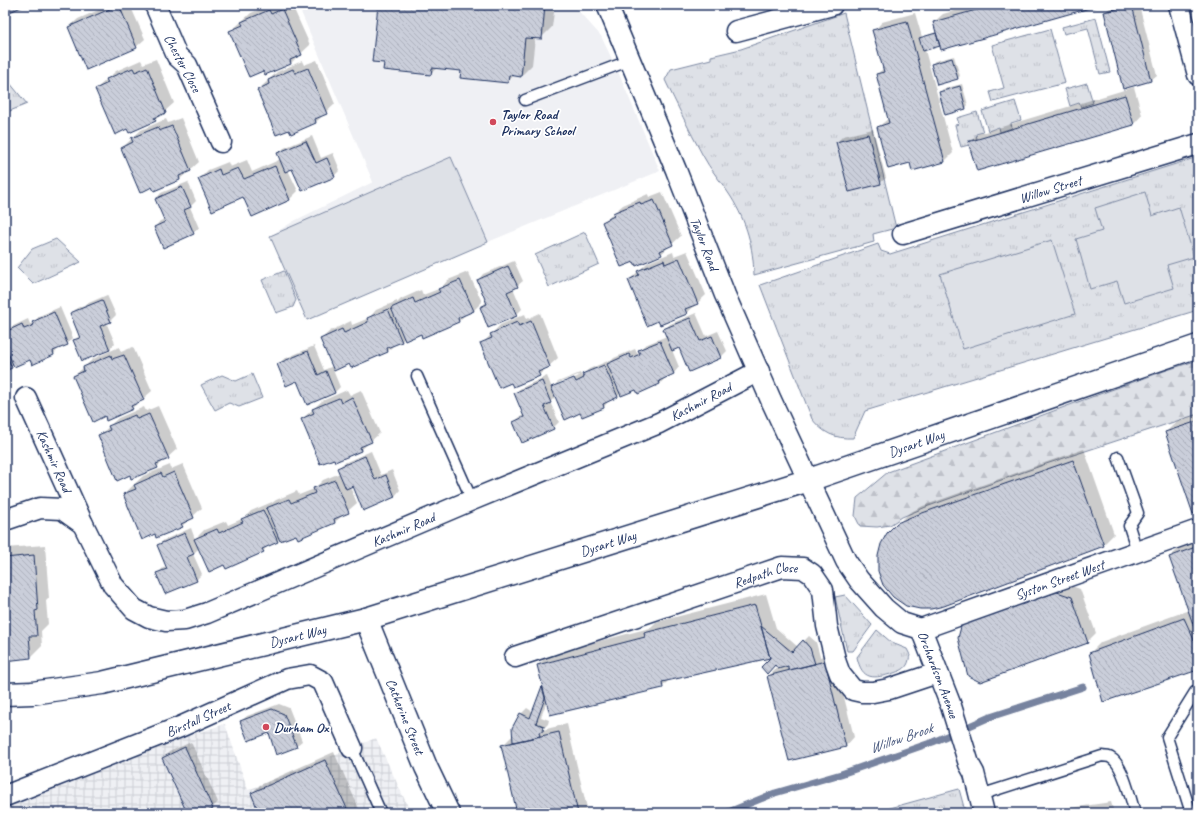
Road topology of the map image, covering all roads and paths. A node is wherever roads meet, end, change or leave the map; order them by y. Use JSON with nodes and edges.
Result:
{"nodes":[{"id":1,"x":155,"y":5,"type":"edge"},
{"id":2,"x":607,"y":5,"type":"edge"},
{"id":3,"x":832,"y":5,"type":"edge"},
{"id":4,"x":1179,"y":5,"type":"edge"},
{"id":5,"x":736,"y":31,"type":"dead end"},
{"id":6,"x":630,"y":60,"type":"junction"},
{"id":7,"x":1198,"y":75,"type":"edge"},
{"id":8,"x":525,"y":100,"type":"dead end"},
{"id":9,"x":221,"y":142,"type":"dead end"},
{"id":10,"x":1198,"y":144,"type":"edge"},
{"id":11,"x":903,"y":234,"type":"dead end"},
{"id":12,"x":1198,"y":346,"type":"edge"},
{"id":13,"x":759,"y":371,"type":"junction"},
{"id":14,"x":417,"y":376,"type":"dead end"},
{"id":15,"x":26,"y":398,"type":"dead end"},
{"id":16,"x":1118,"y":457,"type":"dead end"},
{"id":17,"x":809,"y":480,"type":"junction"},
{"id":18,"x":472,"y":500,"type":"junction"},
{"id":19,"x":5,"y":520,"type":"edge"},
{"id":20,"x":83,"y":524,"type":"junction"},
{"id":21,"x":1198,"y":530,"type":"edge"},
{"id":22,"x":1137,"y":551,"type":"junction"},
{"id":23,"x":366,"y":619,"type":"junction"},
{"id":24,"x":921,"y":629,"type":"junction"},
{"id":25,"x":515,"y":657,"type":"dead end"},
{"id":26,"x":938,"y":673,"type":"junction"},
{"id":27,"x":1198,"y":691,"type":"edge"},
{"id":28,"x":5,"y":694,"type":"edge"},
{"id":29,"x":352,"y":748,"type":"joint"},
{"id":30,"x":5,"y":796,"type":"edge"},
{"id":31,"x":982,"y":804,"type":"edge"},
{"id":32,"x":381,"y":813,"type":"edge"},
{"id":33,"x":448,"y":813,"type":"edge"},
{"id":34,"x":1135,"y":813,"type":"edge"},
{"id":35,"x":1191,"y":813,"type":"edge"}],
"edges":[{"from":1,"to":9,"type":"street","name":"Chester Close"},
{"from":2,"to":6,"type":"street","name":"Taylor Road"},
{"from":3,"to":5,"type":"street"},
{"from":4,"to":7,"type":"street"},
{"from":6,"to":8,"type":"lane"},
{"from":6,"to":13,"type":"street","name":"Taylor Road"},
{"from":10,"to":11,"type":"street","name":"Willow Street"},
{"from":12,"to":17,"type":"street","name":"Dysart Way"},
{"from":13,"to":17,"type":"street","name":"Taylor Road"},
{"from":13,"to":18,"type":"street","name":"Kashmir Road"},
{"from":14,"to":18,"type":"lane"},
{"from":15,"to":20,"type":"street","name":"Kashmir Road"},
{"from":16,"to":22,"type":"lane"},
{"from":17,"to":23,"type":"street","name":"Dysart Way"},
{"from":17,"to":24,"type":"street","name":"Orchardson Avenue"},
{"from":18,"to":20,"type":"street","name":"Kashmir Road"},
{"from":19,"to":20,"type":"street","name":"Kashmir Road"},
{"from":21,"to":22,"type":"street","name":"Syston Street West"},
{"from":22,"to":24,"type":"street","name":"Syston Street West"},
{"from":23,"to":28,"type":"street","name":"Dysart Way"},
{"from":23,"to":33,"type":"street","name":"Catherine Street"},
{"from":24,"to":26,"type":"street","name":"Orchardson Avenue"},
{"from":25,"to":26,"type":"street","name":"Redpath Close"},
{"from":26,"to":31,"type":"street","name":"Orchardson Avenue"},
{"from":27,"to":35,"type":"lane"},
{"from":29,"to":30,"type":"street","name":"Birstall Street"},
{"from":29,"to":32,"type":"lane"},
{"from":31,"to":34,"type":"lane"}]}
